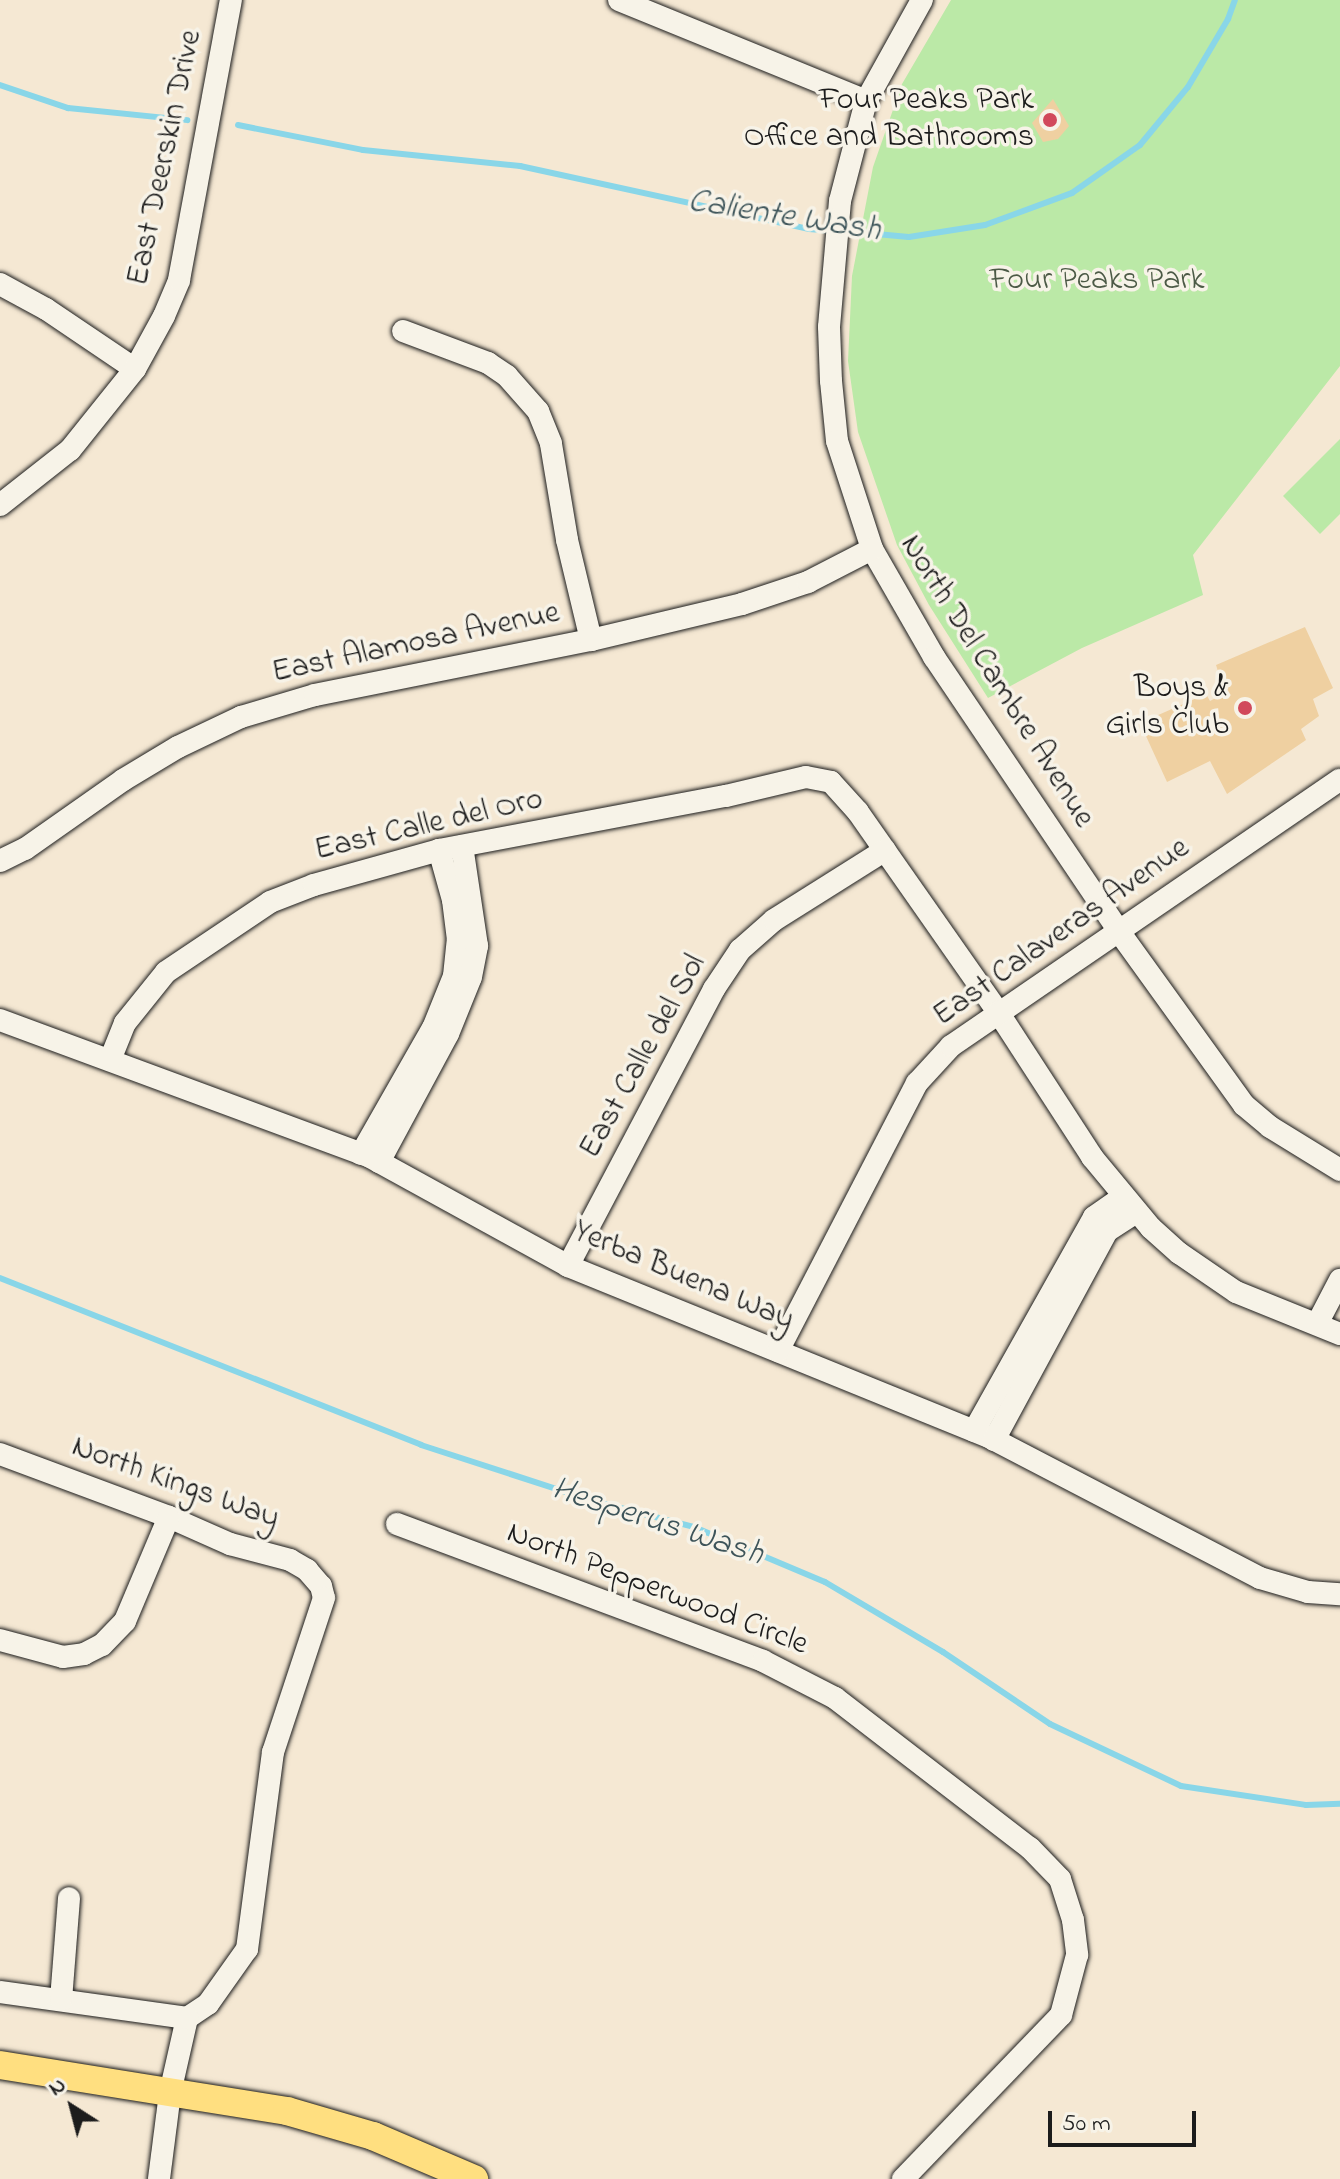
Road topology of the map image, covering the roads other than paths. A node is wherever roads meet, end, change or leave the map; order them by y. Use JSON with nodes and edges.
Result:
{"nodes":[{"id":1,"x":231,"y":0,"type":"edge"},
{"id":2,"x":619,"y":0,"type":"edge"},
{"id":3,"x":922,"y":0,"type":"edge"},
{"id":4,"x":866,"y":101,"type":"junction"},
{"id":5,"x":0,"y":284,"type":"edge"},
{"id":6,"x":403,"y":331,"type":"dead end"},
{"id":7,"x":135,"y":369,"type":"junction"},
{"id":8,"x":0,"y":505,"type":"edge"},
{"id":9,"x":872,"y":549,"type":"junction"},
{"id":10,"x":591,"y":640,"type":"junction"},
{"id":11,"x":1340,"y":780,"type":"edge"},
{"id":12,"x":462,"y":846,"type":"junction"},
{"id":13,"x":439,"y":850,"type":"junction"},
{"id":14,"x":885,"y":850,"type":"junction"},
{"id":15,"x":0,"y":861,"type":"edge"},
{"id":16,"x":1120,"y":933,"type":"junction"},
{"id":17,"x":998,"y":1012,"type":"junction"},
{"id":18,"x":0,"y":1020,"type":"edge"},
{"id":19,"x":110,"y":1060,"type":"junction"},
{"id":20,"x":370,"y":1158,"type":"junction"},
{"id":21,"x":1340,"y":1170,"type":"edge"},
{"id":22,"x":1130,"y":1205,"type":"junction"},
{"id":23,"x":568,"y":1266,"type":"junction"},
{"id":24,"x":1340,"y":1280,"type":"edge"},
{"id":25,"x":1317,"y":1324,"type":"junction"},
{"id":26,"x":1340,"y":1334,"type":"edge"},
{"id":27,"x":778,"y":1351,"type":"junction"},
{"id":28,"x":984,"y":1436,"type":"junction"},
{"id":29,"x":0,"y":1454,"type":"edge"},
{"id":30,"x":169,"y":1517,"type":"junction"},
{"id":31,"x":397,"y":1524,"type":"dead end"},
{"id":32,"x":1340,"y":1594,"type":"edge"},
{"id":33,"x":0,"y":1640,"type":"edge"},
{"id":34,"x":69,"y":1898,"type":"dead end"},
{"id":35,"x":0,"y":1992,"type":"edge"},
{"id":36,"x":61,"y":2000,"type":"junction"},
{"id":37,"x":187,"y":2018,"type":"junction"},
{"id":38,"x":0,"y":2065,"type":"edge"},
{"id":39,"x":170,"y":2093,"type":"junction"},
{"id":40,"x":159,"y":2179,"type":"edge"},
{"id":41,"x":474,"y":2179,"type":"edge"},
{"id":42,"x":903,"y":2179,"type":"edge"}],
"edges":[{"from":1,"to":7,"type":"street","name":"East Deerskin Drive"},
{"from":2,"to":4,"type":"street"},
{"from":3,"to":4,"type":"street","name":"North Del Cambre Avenue"},
{"from":4,"to":9,"type":"street","name":"North Del Cambre Avenue"},
{"from":5,"to":7,"type":"street"},
{"from":6,"to":10,"type":"street"},
{"from":7,"to":8,"type":"street","name":"East Deerskin Drive"},
{"from":9,"to":10,"type":"street","name":"East Alamosa Avenue"},
{"from":9,"to":16,"type":"street","name":"North Del Cambre Avenue"},
{"from":10,"to":15,"type":"street","name":"East Alamosa Avenue"},
{"from":11,"to":16,"type":"street","name":"East Calaveras Avenue"},
{"from":12,"to":13,"type":"street","name":"East Calle del Oro"},
{"from":12,"to":14,"type":"street","name":"East Calle del Oro"},
{"from":12,"to":20,"type":"street"},
{"from":13,"to":19,"type":"street","name":"East Calle del Oro"},
{"from":13,"to":20,"type":"street"},
{"from":14,"to":17,"type":"street"},
{"from":14,"to":23,"type":"street","name":"East Calle del Sol"},
{"from":16,"to":17,"type":"street","name":"East Calaveras Avenue"},
{"from":16,"to":21,"type":"street","name":"North Del Cambre Avenue"},
{"from":17,"to":22,"type":"street"},
{"from":17,"to":27,"type":"street","name":"East Calaveras Avenue"},
{"from":18,"to":19,"type":"street","name":"Yerba Buena Way"},
{"from":19,"to":20,"type":"street","name":"Yerba Buena Way"},
{"from":20,"to":23,"type":"street","name":"Yerba Buena Way"},
{"from":22,"to":25,"type":"street"},
{"from":22,"to":28,"type":"street"},
{"from":23,"to":27,"type":"street","name":"Yerba Buena Way"},
{"from":24,"to":25,"type":"street"},
{"from":25,"to":26,"type":"street"},
{"from":27,"to":28,"type":"street","name":"Yerba Buena Way"},
{"from":28,"to":32,"type":"street","name":"Yerba Buena Way"},
{"from":29,"to":30,"type":"street","name":"North Kings Way"},
{"from":30,"to":33,"type":"street"},
{"from":30,"to":37,"type":"street","name":"North Kings Way"},
{"from":31,"to":42,"type":"street","name":"North Pepperwood Circle"},
{"from":34,"to":36,"type":"street"},
{"from":35,"to":36,"type":"street"},
{"from":36,"to":37,"type":"street"},
{"from":37,"to":39,"type":"street"},
{"from":38,"to":39,"type":"main road"},
{"from":39,"to":40,"type":"street"},
{"from":39,"to":41,"type":"main road"}]}
